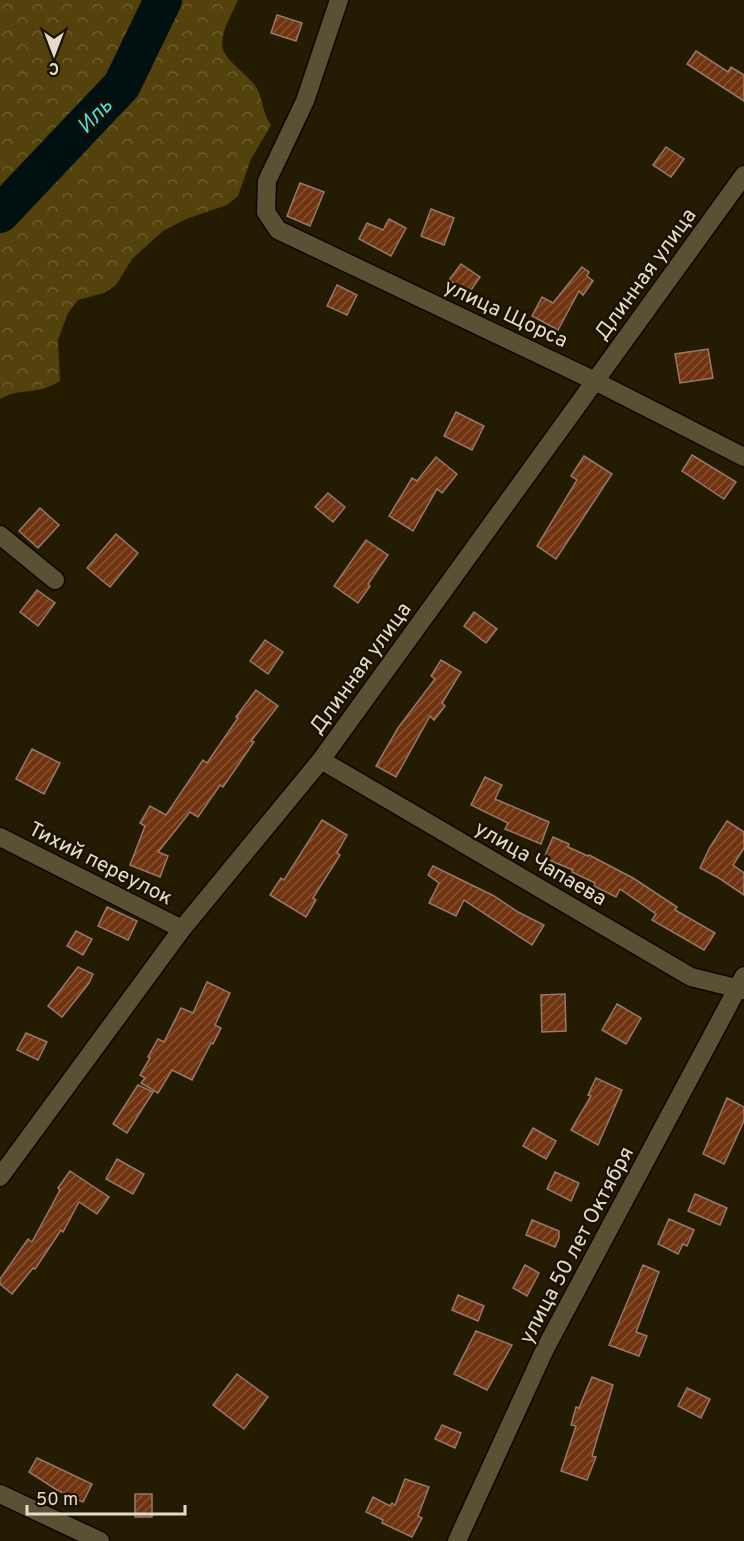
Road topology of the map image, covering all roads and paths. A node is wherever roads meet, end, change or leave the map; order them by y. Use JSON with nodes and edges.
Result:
{"nodes":[{"id":1,"x":339,"y":0,"type":"edge"},
{"id":2,"x":744,"y":176,"type":"edge"},
{"id":3,"x":595,"y":381,"type":"junction"},
{"id":4,"x":744,"y":458,"type":"edge"},
{"id":5,"x":0,"y":535,"type":"edge"},
{"id":6,"x":55,"y":580,"type":"dead end"},
{"id":7,"x":321,"y":760,"type":"junction"},
{"id":8,"x":0,"y":837,"type":"edge"},
{"id":9,"x":182,"y":929,"type":"junction"},
{"id":10,"x":742,"y":985,"type":"edge"},
{"id":11,"x":0,"y":1177,"type":"edge"},
{"id":12,"x":0,"y":1494,"type":"edge"},
{"id":13,"x":100,"y":1541,"type":"edge"},
{"id":14,"x":457,"y":1541,"type":"edge"}],
"edges":[{"from":1,"to":3,"type":"street","name":"улица Щорса"},
{"from":2,"to":3,"type":"street","name":"Длинная улица"},
{"from":3,"to":4,"type":"street","name":"улица Щорса"},
{"from":3,"to":7,"type":"street","name":"Длинная улица"},
{"from":5,"to":6,"type":"street"},
{"from":7,"to":9,"type":"street","name":"Длинная улица"},
{"from":7,"to":10,"type":"street","name":"улица Чапаева"},
{"from":8,"to":9,"type":"street","name":"Тихий переулок"},
{"from":9,"to":11,"type":"street","name":"Длинная улица"},
{"from":10,"to":14,"type":"street","name":"улица 50 лет Октября"},
{"from":12,"to":13,"type":"street"}]}
